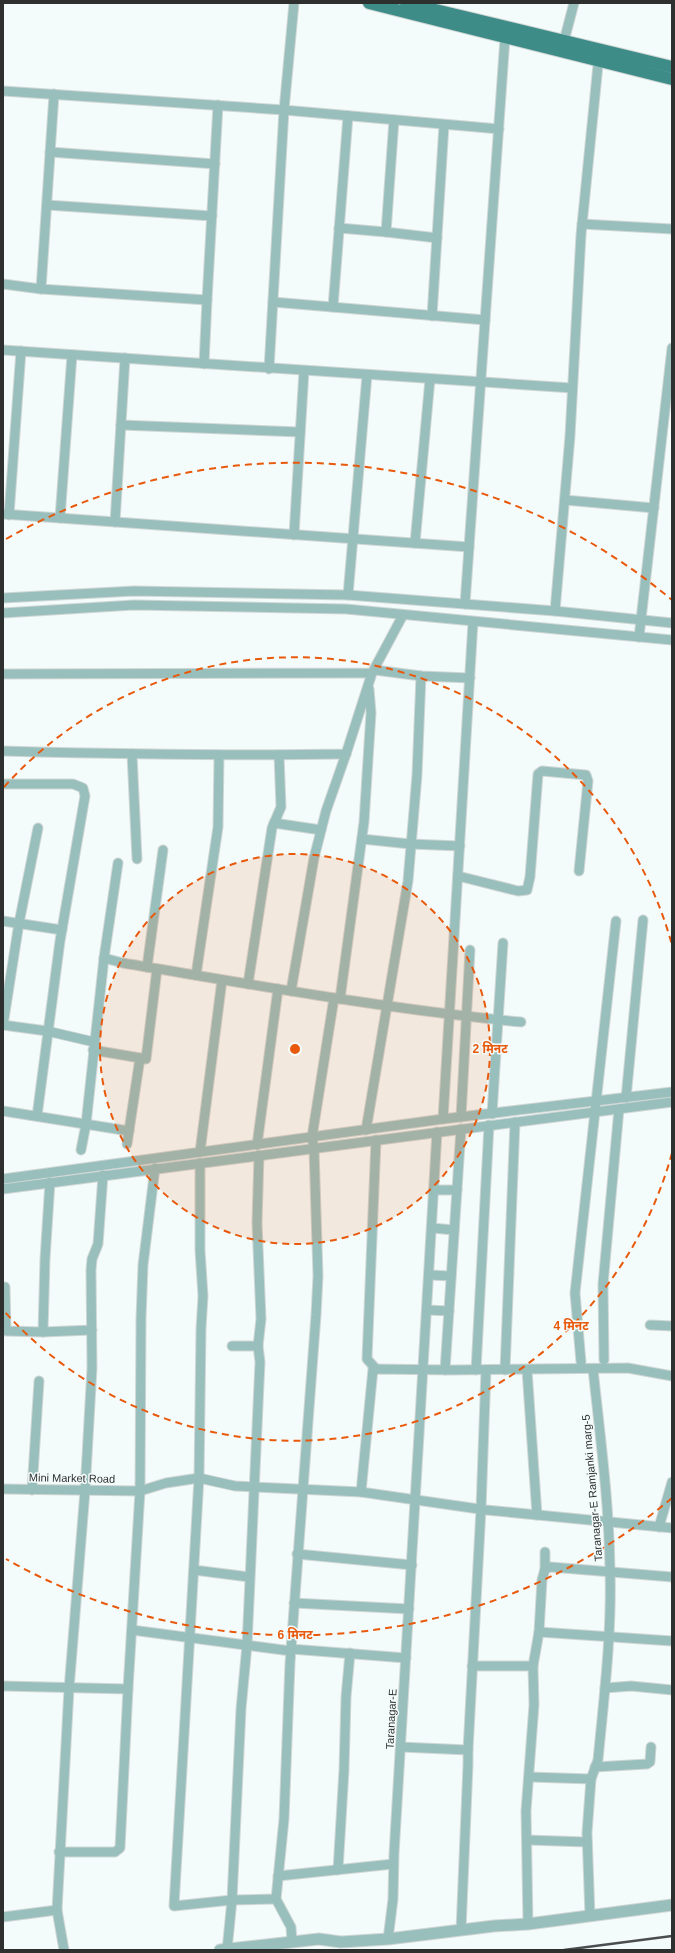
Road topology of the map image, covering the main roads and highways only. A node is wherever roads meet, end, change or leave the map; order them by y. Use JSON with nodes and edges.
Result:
{"nodes":[{"id":1,"x":369,"y":3,"type":"edge"},
{"id":2,"x":406,"y":3,"type":"edge"},
{"id":3,"x":431,"y":6,"type":"edge"},
{"id":4,"x":599,"y":55,"type":"junction"},
{"id":5,"x":672,"y":68,"type":"edge"},
{"id":6,"x":672,"y":79,"type":"edge"}],
"edges":[{"from":1,"to":4,"type":"main road"},
{"from":2,"to":3,"type":"main road"},
{"from":3,"to":4,"type":"main road"},
{"from":4,"to":5,"type":"main road"},
{"from":4,"to":6,"type":"main road"}]}
